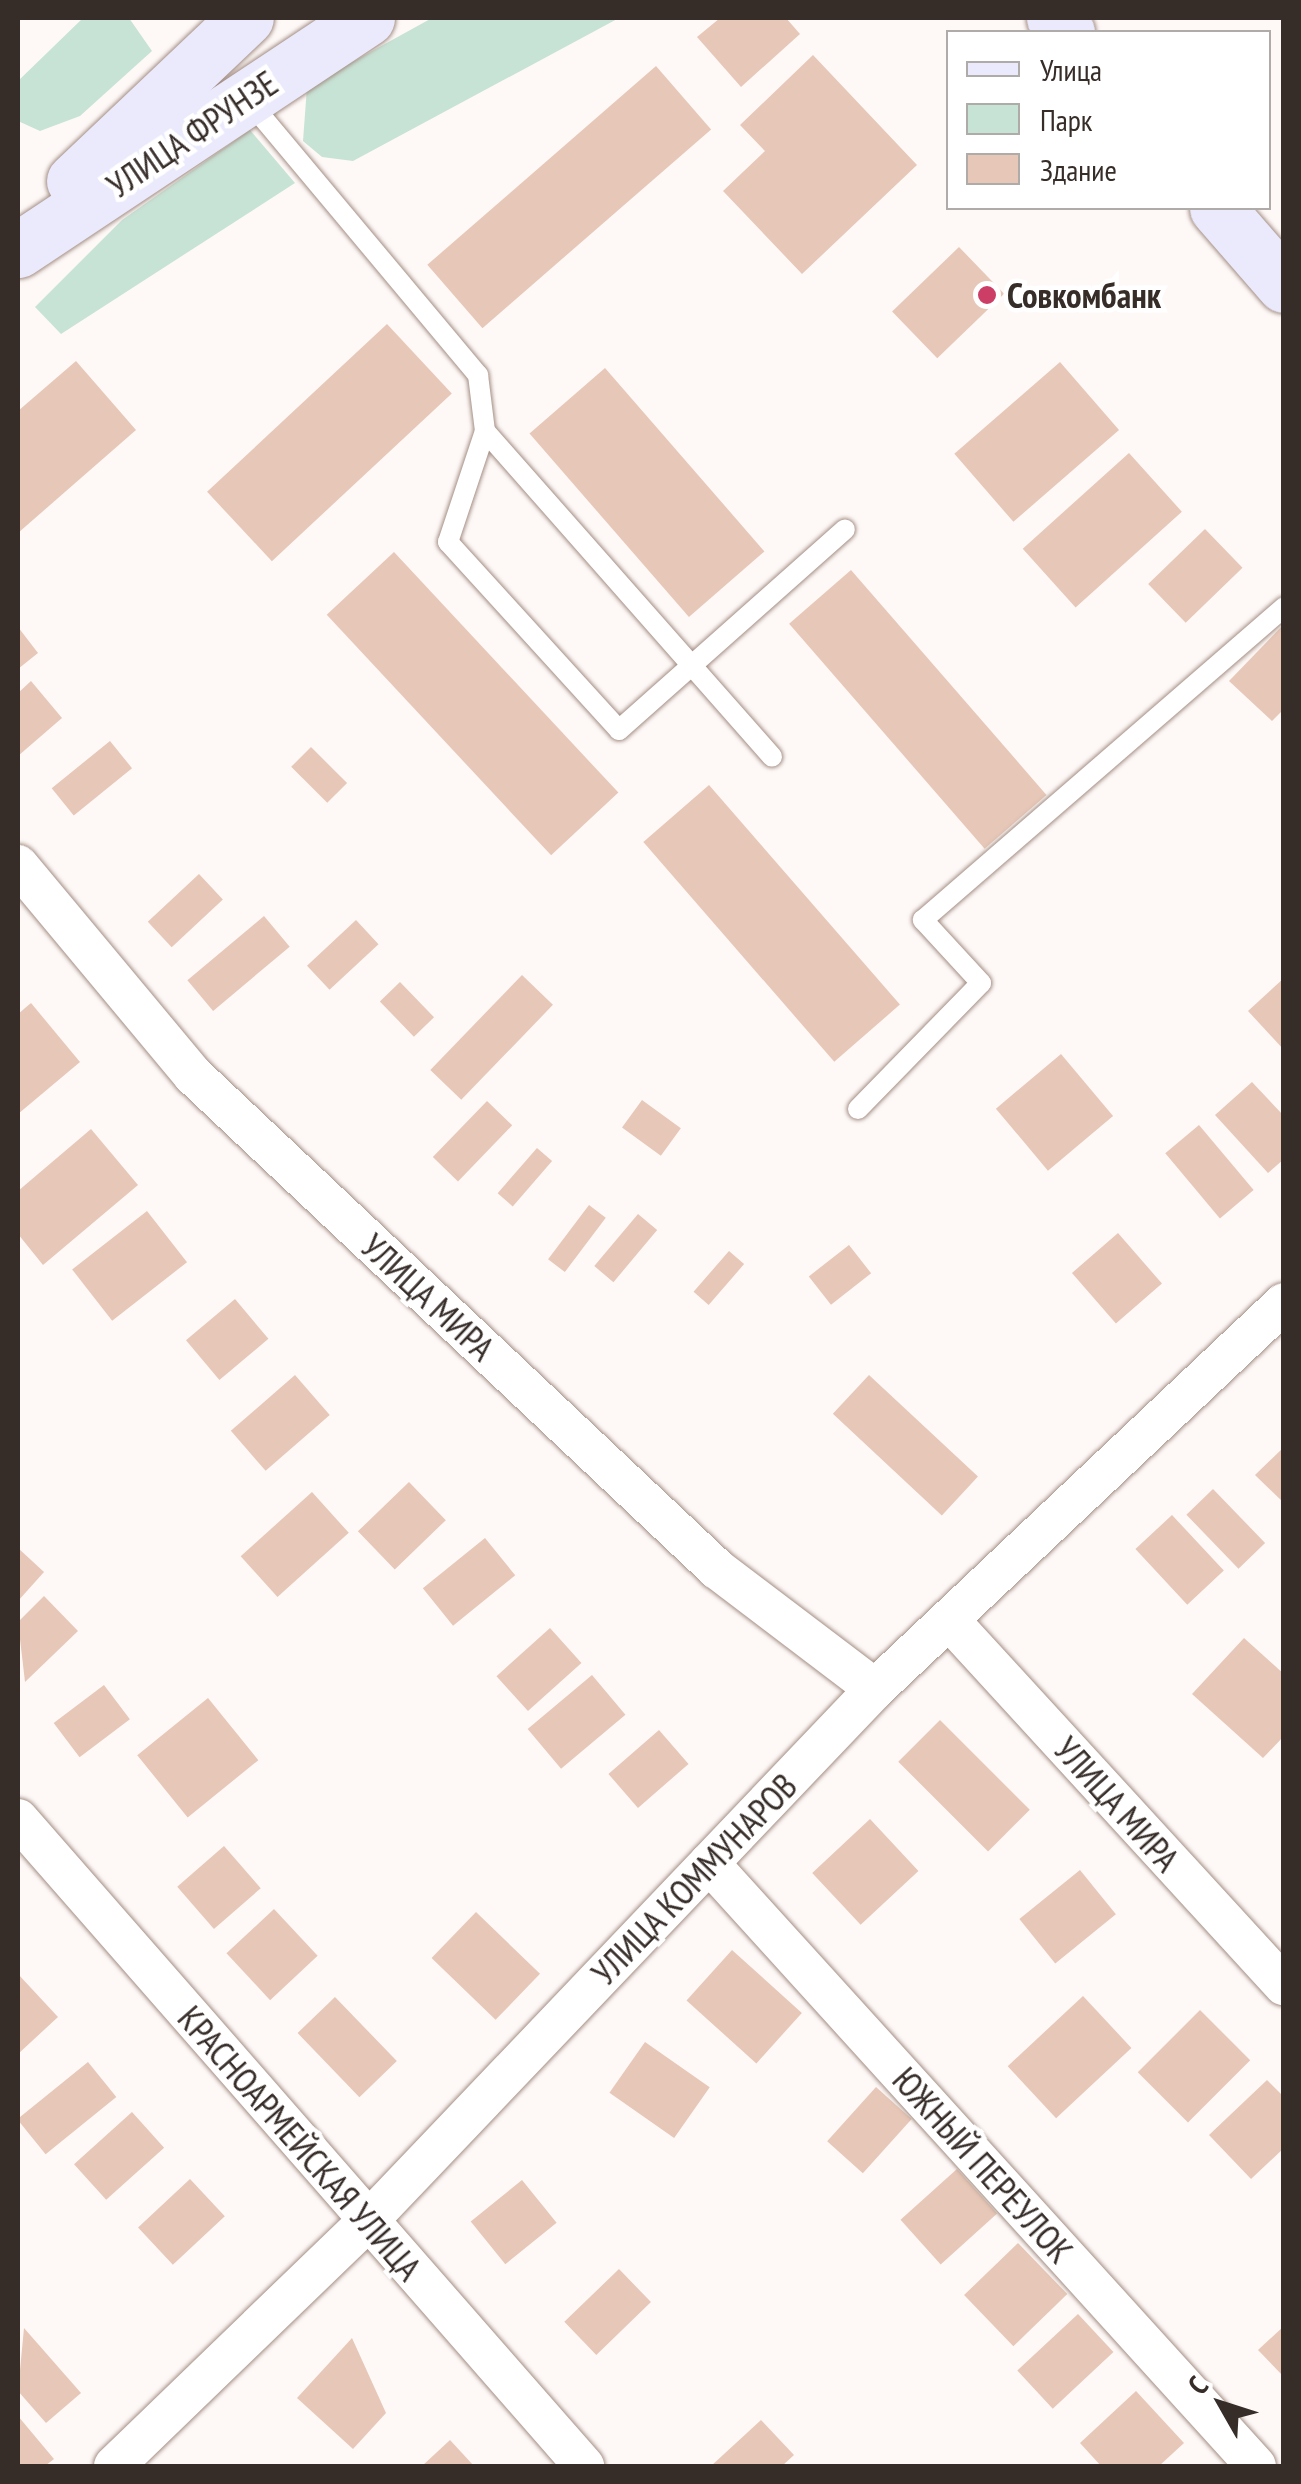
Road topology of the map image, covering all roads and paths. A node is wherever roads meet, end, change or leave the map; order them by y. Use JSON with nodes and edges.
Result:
{"nodes":[{"id":1,"x":246,"y":18,"type":"edge"},
{"id":2,"x":368,"y":18,"type":"edge"},
{"id":3,"x":246,"y":98,"type":"junction"},
{"id":4,"x":1219,"y":210,"type":"edge"},
{"id":5,"x":18,"y":236,"type":"edge"},
{"id":6,"x":18,"y":250,"type":"edge"},
{"id":7,"x":1284,"y":285,"type":"edge"},
{"id":8,"x":485,"y":431,"type":"junction"},
{"id":9,"x":844,"y":529,"type":"dead end"},
{"id":10,"x":1284,"y":607,"type":"edge"},
{"id":11,"x":692,"y":666,"type":"junction"},
{"id":12,"x":772,"y":757,"type":"dead end"},
{"id":13,"x":18,"y":865,"type":"edge"},
{"id":14,"x":858,"y":1109,"type":"dead end"},
{"id":15,"x":1284,"y":1303,"type":"edge"},
{"id":16,"x":951,"y":1622,"type":"junction"},
{"id":17,"x":875,"y":1690,"type":"junction"},
{"id":18,"x":18,"y":1819,"type":"edge"},
{"id":19,"x":709,"y":1864,"type":"junction"},
{"id":20,"x":1284,"y":1986,"type":"edge"},
{"id":21,"x":368,"y":2221,"type":"junction"},
{"id":22,"x":114,"y":2466,"type":"edge"},
{"id":23,"x":584,"y":2466,"type":"edge"},
{"id":24,"x":1256,"y":2466,"type":"edge"}],
"edges":[{"from":1,"to":5,"type":"main road","name":"УЛИЦА ФРУНЗЕ"},
{"from":2,"to":3,"type":"main road","name":"УЛИЦА ФРУНЗЕ"},
{"from":3,"to":6,"type":"main road","name":"УЛИЦА ФРУНЗЕ"},
{"from":3,"to":8,"type":"lane"},
{"from":4,"to":7,"type":"main road"},
{"from":8,"to":11,"type":"lane"},
{"from":8,"to":11,"type":"lane"},
{"from":9,"to":11,"type":"lane"},
{"from":10,"to":14,"type":"lane"},
{"from":11,"to":12,"type":"lane"},
{"from":13,"to":17,"type":"street","name":"УЛИЦА МИРА"},
{"from":15,"to":16,"type":"street","name":"УЛИЦА КОММУНАРОВ"},
{"from":16,"to":17,"type":"street","name":"УЛИЦА КОММУНАРОВ"},
{"from":16,"to":20,"type":"street","name":"УЛИЦА МИРА"},
{"from":17,"to":19,"type":"street","name":"УЛИЦА КОММУНАРОВ"},
{"from":18,"to":21,"type":"street","name":"КРАСНОАРМЕЙСКАЯ УЛИЦА"},
{"from":19,"to":21,"type":"street","name":"УЛИЦА КОММУНАРОВ"},
{"from":19,"to":24,"type":"street","name":"ЮЖНЫЙ ПЕРЕУЛОК"},
{"from":21,"to":22,"type":"street","name":"УЛИЦА КОММУНАРОВ"},
{"from":21,"to":23,"type":"street","name":"КРАСНОАРМЕЙСКАЯ УЛИЦА"}]}
